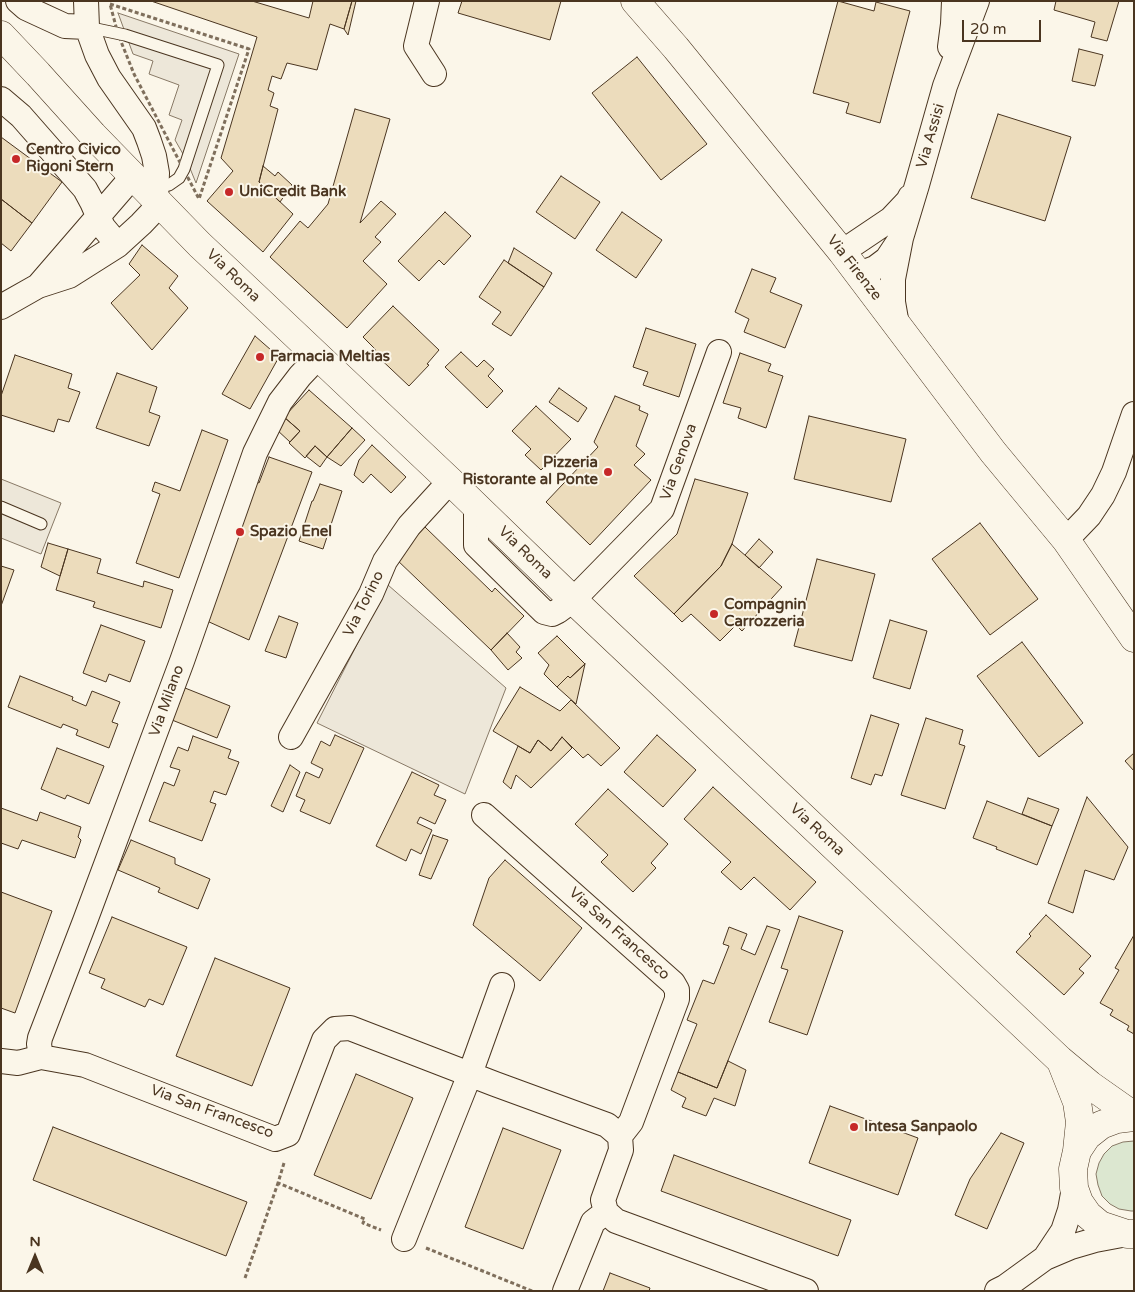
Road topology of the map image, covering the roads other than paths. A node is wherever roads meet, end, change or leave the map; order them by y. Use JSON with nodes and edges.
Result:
{"nodes":[{"id":1,"x":18,"y":1,"type":"edge"},
{"id":2,"x":86,"y":1,"type":"edge"},
{"id":3,"x":427,"y":1,"type":"edge"},
{"id":4,"x":634,"y":1,"type":"edge"},
{"id":5,"x":954,"y":1,"type":"edge"},
{"id":6,"x":977,"y":1,"type":"edge"},
{"id":7,"x":87,"y":27,"type":"junction"},
{"id":8,"x":1,"y":35,"type":"edge"},
{"id":9,"x":434,"y":74,"type":"dead end"},
{"id":10,"x":945,"y":86,"type":"junction"},
{"id":11,"x":1,"y":99,"type":"edge"},
{"id":12,"x":132,"y":176,"type":"junction"},
{"id":13,"x":917,"y":185,"type":"junction"},
{"id":14,"x":157,"y":197,"type":"junction"},
{"id":15,"x":98,"y":216,"type":"junction"},
{"id":16,"x":901,"y":238,"type":"junction"},
{"id":17,"x":118,"y":245,"type":"junction"},
{"id":18,"x":849,"y":261,"type":"junction"},
{"id":19,"x":38,"y":286,"type":"junction"},
{"id":20,"x":1,"y":307,"type":"edge"},
{"id":21,"x":897,"y":325,"type":"junction"},
{"id":22,"x":719,"y":352,"type":"dead end"},
{"id":23,"x":318,"y":357,"type":"junction"},
{"id":24,"x":1134,"y":414,"type":"edge"},
{"id":25,"x":450,"y":481,"type":"junction"},
{"id":26,"x":1,"y":507,"type":"edge"},
{"id":27,"x":41,"y":524,"type":"dead end"},
{"id":28,"x":1066,"y":540,"type":"junction"},
{"id":29,"x":573,"y":600,"type":"junction"},
{"id":30,"x":1134,"y":638,"type":"edge"},
{"id":31,"x":291,"y":737,"type":"dead end"},
{"id":32,"x":484,"y":815,"type":"dead end"},
{"id":33,"x":502,"y":985,"type":"dead end"},
{"id":34,"x":40,"y":1056,"type":"junction"},
{"id":35,"x":1060,"y":1060,"type":"junction"},
{"id":36,"x":1,"y":1061,"type":"edge"},
{"id":37,"x":470,"y":1074,"type":"junction"},
{"id":38,"x":1134,"y":1116,"type":"edge"},
{"id":39,"x":620,"y":1136,"type":"junction"},
{"id":40,"x":1077,"y":1151,"type":"junction"},
{"id":41,"x":1074,"y":1188,"type":"junction"},
{"id":42,"x":606,"y":1212,"type":"junction"},
{"id":43,"x":1130,"y":1234,"type":"edge"},
{"id":44,"x":404,"y":1239,"type":"dead end"},
{"id":45,"x":1045,"y":1258,"type":"junction"},
{"id":46,"x":566,"y":1291,"type":"edge"},
{"id":47,"x":806,"y":1291,"type":"edge"},
{"id":48,"x":997,"y":1291,"type":"edge"}],
"edges":[{"from":1,"to":7,"type":"street"},
{"from":2,"to":7,"type":"street"},
{"from":3,"to":9,"type":"street"},
{"from":4,"to":18,"type":"main road","name":"Via Firenze"},
{"from":5,"to":10,"type":"street","name":"Via Assisi"},
{"from":6,"to":10,"type":"street","name":"Via Assisi"},
{"from":7,"to":14,"type":"street"},
{"from":7,"to":14,"type":"lane"},
{"from":8,"to":12,"type":"main road","name":"Via Roma"},
{"from":10,"to":13,"type":"street","name":"Via Assisi"},
{"from":11,"to":15,"type":"street"},
{"from":12,"to":14,"type":"main road","name":"Via Roma"},
{"from":12,"to":15,"type":"street"},
{"from":13,"to":16,"type":"street","name":"Via Assisi"},
{"from":13,"to":18,"type":"street","name":"Via Assisi"},
{"from":14,"to":17,"type":"street"},
{"from":14,"to":23,"type":"main road","name":"Via Roma"},
{"from":15,"to":17,"type":"street"},
{"from":15,"to":19,"type":"street"},
{"from":16,"to":18,"type":"street","name":"Via Assisi"},
{"from":16,"to":21,"type":"street","name":"Via Assisi"},
{"from":17,"to":19,"type":"street"},
{"from":18,"to":21,"type":"main road","name":"Via Firenze"},
{"from":19,"to":20,"type":"street"},
{"from":21,"to":28,"type":"main road","name":"Via Firenze"},
{"from":22,"to":29,"type":"street","name":"Via Genova"},
{"from":23,"to":25,"type":"main road","name":"Via Roma"},
{"from":23,"to":34,"type":"street","name":"Via Milano"},
{"from":24,"to":28,"type":"street"},
{"from":25,"to":29,"type":"main road","name":"Via Roma"},
{"from":25,"to":31,"type":"street","name":"Via Torino"},
{"from":26,"to":27,"type":"lane"},
{"from":28,"to":30,"type":"main road","name":"Via Firenze"},
{"from":29,"to":35,"type":"main road","name":"Via Roma"},
{"from":32,"to":39,"type":"street","name":"Via San Francesco"},
{"from":33,"to":37,"type":"street"},
{"from":34,"to":36,"type":"street","name":"Via San Francesco"},
{"from":34,"to":37,"type":"street","name":"Via San Francesco"},
{"from":35,"to":38,"type":"main road","name":"Via Roma"},
{"from":35,"to":40,"type":"main road","name":"Via Roma"},
{"from":37,"to":39,"type":"street","name":"Via San Francesco"},
{"from":37,"to":44,"type":"street"},
{"from":38,"to":40,"type":"main road"},
{"from":39,"to":42,"type":"street","name":"Via San Francesco"},
{"from":40,"to":41,"type":"main road","name":"Via Roma"},
{"from":41,"to":43,"type":"main road"},
{"from":41,"to":45,"type":"street"},
{"from":42,"to":46,"type":"street"},
{"from":42,"to":47,"type":"street"},
{"from":43,"to":45,"type":"street"},
{"from":45,"to":48,"type":"street"}]}
